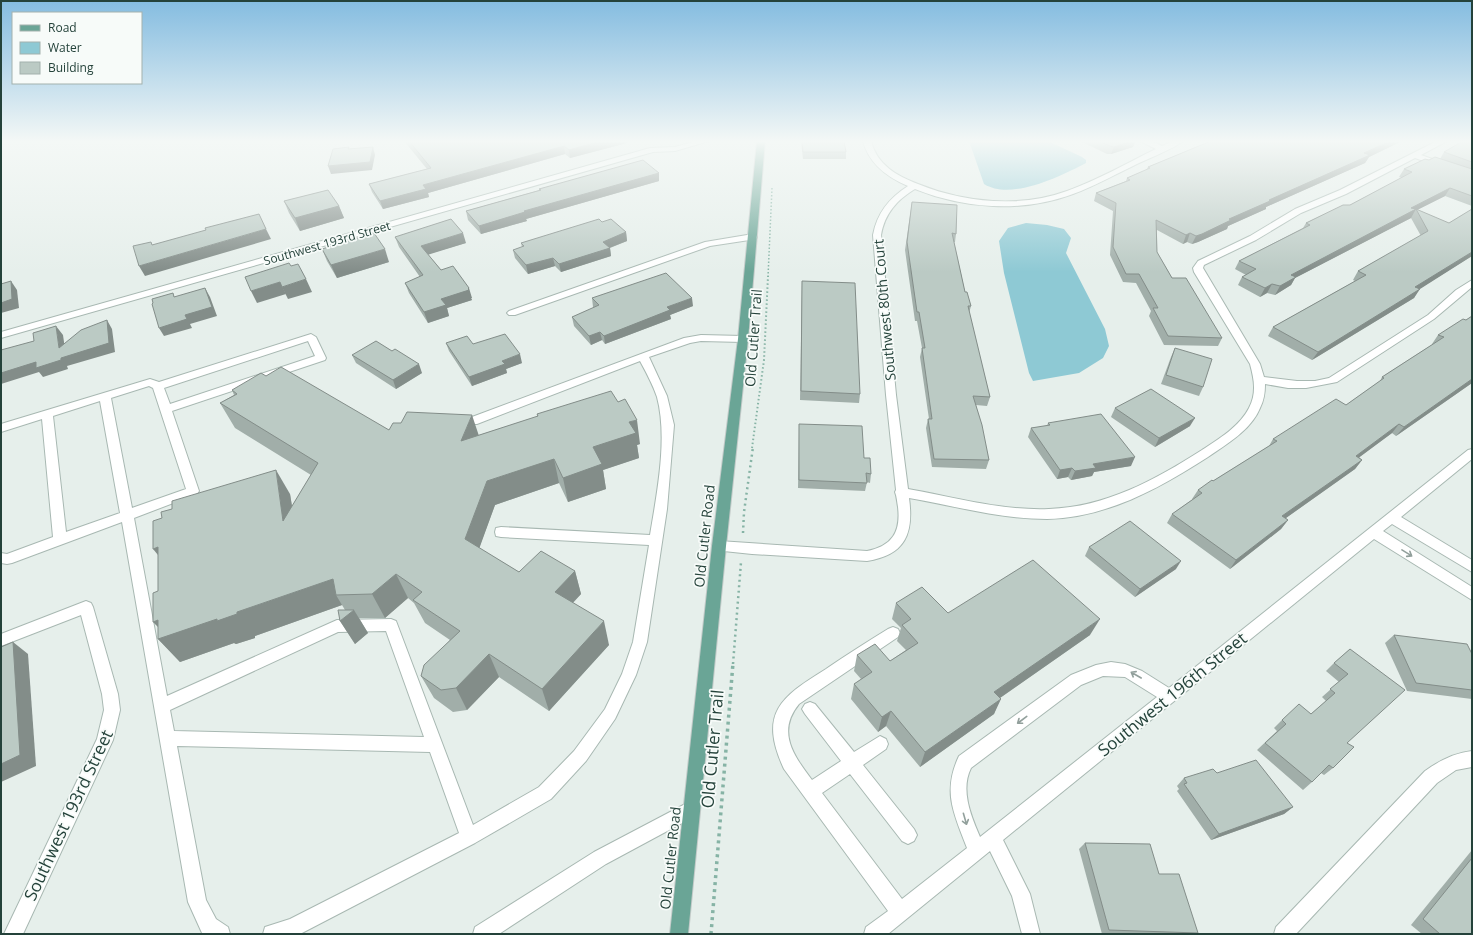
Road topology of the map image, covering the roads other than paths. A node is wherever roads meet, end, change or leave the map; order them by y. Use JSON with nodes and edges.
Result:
{"nodes":[{"id":1,"x":530,"y":185,"type":"edge"},
{"id":2,"x":756,"y":185,"type":"edge"},
{"id":3,"x":911,"y":185,"type":"edge"},
{"id":4,"x":1088,"y":185,"type":"edge"},
{"id":5,"x":1357,"y":185,"type":"edge"},
{"id":6,"x":914,"y":186,"type":"junction"},
{"id":7,"x":753,"y":237,"type":"junction"},
{"id":8,"x":1472,"y":283,"type":"edge"},
{"id":9,"x":512,"y":313,"type":"dead end"},
{"id":10,"x":1,"y":335,"type":"edge"},
{"id":11,"x":744,"y":339,"type":"junction"},
{"id":12,"x":643,"y":356,"type":"junction"},
{"id":13,"x":1260,"y":380,"type":"junction"},
{"id":14,"x":158,"y":386,"type":"junction"},
{"id":15,"x":105,"y":396,"type":"junction"},
{"id":16,"x":166,"y":409,"type":"junction"},
{"id":17,"x":47,"y":414,"type":"junction"},
{"id":18,"x":452,"y":421,"type":"edge"},
{"id":19,"x":1,"y":428,"type":"edge"},
{"id":20,"x":1472,"y":454,"type":"edge"},
{"id":21,"x":901,"y":492,"type":"junction"},
{"id":22,"x":128,"y":515,"type":"junction"},
{"id":23,"x":1392,"y":518,"type":"junction"},
{"id":24,"x":500,"y":532,"type":"dead end"},
{"id":25,"x":1374,"y":532,"type":"junction"},
{"id":26,"x":60,"y":540,"type":"junction"},
{"id":27,"x":656,"y":540,"type":"junction"},
{"id":28,"x":719,"y":546,"type":"junction"},
{"id":29,"x":1,"y":558,"type":"edge"},
{"id":30,"x":1472,"y":567,"type":"edge"},
{"id":31,"x":1472,"y":594,"type":"edge"},
{"id":32,"x":893,"y":633,"type":"dead end"},
{"id":33,"x":1,"y":640,"type":"edge"},
{"id":34,"x":1169,"y":696,"type":"junction"},
{"id":35,"x":162,"y":706,"type":"junction"},
{"id":36,"x":810,"y":709,"type":"dead end"},
{"id":37,"x":168,"y":738,"type":"junction"},
{"id":38,"x":880,"y":744,"type":"dead end"},
{"id":39,"x":435,"y":745,"type":"junction"},
{"id":40,"x":1472,"y":759,"type":"edge"},
{"id":41,"x":852,"y":763,"type":"junction"},
{"id":42,"x":810,"y":791,"type":"junction"},
{"id":43,"x":691,"y":809,"type":"junction"},
{"id":44,"x":908,"y":836,"type":"dead end"},
{"id":45,"x":469,"y":837,"type":"junction"},
{"id":46,"x":993,"y":838,"type":"junction"},
{"id":47,"x":977,"y":851,"type":"junction"},
{"id":48,"x":900,"y":912,"type":"junction"},
{"id":49,"x":12,"y":934,"type":"edge"},
{"id":50,"x":221,"y":934,"type":"edge"},
{"id":51,"x":272,"y":934,"type":"edge"},
{"id":52,"x":482,"y":934,"type":"edge"},
{"id":53,"x":678,"y":934,"type":"edge"},
{"id":54,"x":873,"y":934,"type":"edge"},
{"id":55,"x":1031,"y":934,"type":"edge"},
{"id":56,"x":1283,"y":934,"type":"edge"}],
"edges":[{"from":1,"to":10,"type":"street","name":"Southwest 193rd Street"},
{"from":2,"to":7,"type":"main road","name":"Old Cutler Road"},
{"from":3,"to":6,"type":"street"},
{"from":4,"to":6,"type":"street"},
{"from":5,"to":13,"type":"street"},
{"from":6,"to":21,"type":"street","name":"Southwest 80th Court"},
{"from":7,"to":9,"type":"street"},
{"from":7,"to":11,"type":"main road","name":"Old Cutler Road"},
{"from":8,"to":13,"type":"street"},
{"from":11,"to":12,"type":"street"},
{"from":11,"to":28,"type":"main road","name":"Old Cutler Road"},
{"from":12,"to":18,"type":"street"},
{"from":12,"to":27,"type":"street"},
{"from":13,"to":21,"type":"street"},
{"from":14,"to":15,"type":"street"},
{"from":14,"to":16,"type":"street"},
{"from":14,"to":16,"type":"street"},
{"from":15,"to":17,"type":"street"},
{"from":15,"to":22,"type":"street"},
{"from":16,"to":22,"type":"street"},
{"from":17,"to":19,"type":"street"},
{"from":17,"to":26,"type":"street"},
{"from":20,"to":23,"type":"street","name":"Southwest 196th Street"},
{"from":21,"to":28,"type":"street","name":"Southwest 80th Court"},
{"from":22,"to":26,"type":"street"},
{"from":22,"to":35,"type":"street"},
{"from":23,"to":25,"type":"street","name":"Southwest 196th Street"},
{"from":23,"to":30,"type":"street"},
{"from":24,"to":27,"type":"street"},
{"from":25,"to":31,"type":"street","one_way":true},
{"from":25,"to":34,"type":"street","name":"Southwest 196th Street"},
{"from":26,"to":29,"type":"street"},
{"from":27,"to":45,"type":"street"},
{"from":28,"to":43,"type":"main road","name":"Old Cutler Road"},
{"from":32,"to":42,"type":"street"},
{"from":33,"to":49,"type":"street","name":"Southwest 193rd Street"},
{"from":34,"to":46,"type":"street","name":"Southwest 196th Street"},
{"from":34,"to":47,"type":"street","one_way":true},
{"from":35,"to":37,"type":"street"},
{"from":35,"to":39,"type":"street"},
{"from":36,"to":41,"type":"street"},
{"from":37,"to":39,"type":"street"},
{"from":37,"to":50,"type":"street"},
{"from":38,"to":41,"type":"street"},
{"from":39,"to":45,"type":"street"},
{"from":40,"to":56,"type":"street"},
{"from":41,"to":42,"type":"street"},
{"from":41,"to":44,"type":"street"},
{"from":42,"to":48,"type":"street"},
{"from":43,"to":52,"type":"street"},
{"from":43,"to":53,"type":"main road","name":"Old Cutler Road"},
{"from":45,"to":51,"type":"street"},
{"from":46,"to":47,"type":"street","name":"Southwest 196th Street"},
{"from":46,"to":55,"type":"street"},
{"from":47,"to":48,"type":"street","name":"Southwest 196th Street"},
{"from":48,"to":54,"type":"street","name":"Southwest 196th Street"}]}
